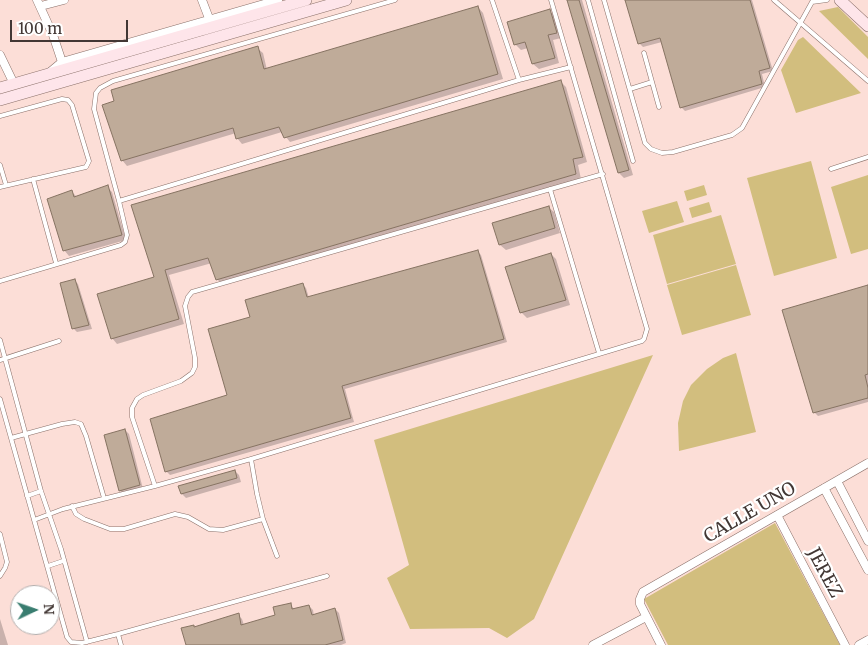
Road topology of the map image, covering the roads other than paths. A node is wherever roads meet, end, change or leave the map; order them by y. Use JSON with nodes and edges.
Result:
{"nodes":[{"id":1,"x":64,"y":0,"type":"edge"},
{"id":2,"x":202,"y":0,"type":"edge"},
{"id":3,"x":278,"y":0,"type":"edge"},
{"id":4,"x":306,"y":0,"type":"edge"},
{"id":5,"x":346,"y":0,"type":"edge"},
{"id":6,"x":395,"y":0,"type":"edge"},
{"id":7,"x":492,"y":0,"type":"edge"},
{"id":8,"x":551,"y":0,"type":"edge"},
{"id":9,"x":588,"y":0,"type":"edge"},
{"id":10,"x":604,"y":0,"type":"edge"},
{"id":11,"x":774,"y":0,"type":"edge"},
{"id":12,"x":827,"y":0,"type":"edge"},
{"id":13,"x":840,"y":0,"type":"edge"},
{"id":14,"x":850,"y":0,"type":"edge"},
{"id":15,"x":813,"y":1,"type":"edge"},
{"id":16,"x":39,"y":3,"type":"edge"},
{"id":17,"x":259,"y":6,"type":"edge"},
{"id":18,"x":868,"y":17,"type":"edge"},
{"id":19,"x":211,"y":23,"type":"junction"},
{"id":20,"x":800,"y":23,"type":"junction"},
{"id":21,"x":868,"y":26,"type":"edge"},
{"id":22,"x":644,"y":53,"type":"dead end"},
{"id":23,"x":0,"y":55,"type":"edge"},
{"id":24,"x":64,"y":66,"type":"junction"},
{"id":25,"x":571,"y":67,"type":"junction"},
{"id":26,"x":519,"y":80,"type":"junction"},
{"id":27,"x":652,"y":82,"type":"junction"},
{"id":28,"x":868,"y":82,"type":"edge"},
{"id":29,"x":14,"y":84,"type":"junction"},
{"id":30,"x":0,"y":88,"type":"edge"},
{"id":31,"x":630,"y":89,"type":"junction"},
{"id":32,"x":0,"y":100,"type":"edge"},
{"id":33,"x":659,"y":107,"type":"dead end"},
{"id":34,"x":0,"y":116,"type":"edge"},
{"id":35,"x":868,"y":157,"type":"edge"},
{"id":36,"x":633,"y":160,"type":"dead end"},
{"id":37,"x":0,"y":164,"type":"edge"},
{"id":38,"x":831,"y":169,"type":"dead end"},
{"id":39,"x":603,"y":174,"type":"junction"},
{"id":40,"x":33,"y":179,"type":"junction"},
{"id":41,"x":6,"y":185,"type":"junction"},
{"id":42,"x":0,"y":187,"type":"edge"},
{"id":43,"x":550,"y":189,"type":"junction"},
{"id":44,"x":120,"y":201,"type":"junction"},
{"id":45,"x":56,"y":264,"type":"junction"},
{"id":46,"x":0,"y":281,"type":"edge"},
{"id":47,"x":0,"y":340,"type":"edge"},
{"id":48,"x":59,"y":341,"type":"dead end"},
{"id":49,"x":599,"y":353,"type":"junction"},
{"id":50,"x":5,"y":358,"type":"junction"},
{"id":51,"x":0,"y":360,"type":"edge"},
{"id":52,"x":0,"y":399,"type":"edge"},
{"id":53,"x":26,"y":433,"type":"junction"},
{"id":54,"x":11,"y":438,"type":"junction"},
{"id":55,"x":251,"y":459,"type":"junction"},
{"id":56,"x":868,"y":463,"type":"edge"},
{"id":57,"x":837,"y":481,"type":"junction"},
{"id":58,"x":155,"y":486,"type":"junction"},
{"id":59,"x":824,"y":488,"type":"junction"},
{"id":60,"x":41,"y":491,"type":"junction"},
{"id":61,"x":27,"y":496,"type":"junction"},
{"id":62,"x":104,"y":498,"type":"junction"},
{"id":63,"x":72,"y":506,"type":"junction"},
{"id":64,"x":50,"y":514,"type":"junction"},
{"id":65,"x":777,"y":515,"type":"junction"},
{"id":66,"x":263,"y":519,"type":"junction"},
{"id":67,"x":34,"y":520,"type":"junction"},
{"id":68,"x":0,"y":534,"type":"edge"},
{"id":69,"x":868,"y":541,"type":"edge"},
{"id":70,"x":277,"y":556,"type":"dead end"},
{"id":71,"x":64,"y":561,"type":"junction"},
{"id":72,"x":48,"y":566,"type":"junction"},
{"id":73,"x":868,"y":570,"type":"edge"},
{"id":74,"x":0,"y":576,"type":"edge"},
{"id":75,"x":327,"y":576,"type":"dead end"},
{"id":76,"x":646,"y":617,"type":"junction"},
{"id":77,"x":118,"y":634,"type":"junction"},
{"id":78,"x":868,"y":640,"type":"edge"},
{"id":79,"x":87,"y":642,"type":"junction"},
{"id":80,"x":597,"y":644,"type":"edge"},
{"id":81,"x":121,"y":645,"type":"edge"},
{"id":82,"x":661,"y":645,"type":"edge"},
{"id":83,"x":845,"y":645,"type":"edge"},
{"id":84,"x":859,"y":645,"type":"edge"}],
"edges":[{"from":1,"to":16,"type":"street"},
{"from":2,"to":19,"type":"street"},
{"from":3,"to":17,"type":"street"},
{"from":4,"to":17,"type":"main road"},
{"from":5,"to":32,"type":"main road"},
{"from":6,"to":44,"type":"lane"},
{"from":7,"to":26,"type":"lane"},
{"from":8,"to":25,"type":"lane"},
{"from":9,"to":36,"type":"lane"},
{"from":10,"to":31,"type":"lane"},
{"from":11,"to":20,"type":"lane"},
{"from":12,"to":15,"type":"lane"},
{"from":13,"to":21,"type":"main road"},
{"from":14,"to":18,"type":"main road"},
{"from":15,"to":20,"type":"lane"},
{"from":16,"to":24,"type":"street"},
{"from":17,"to":19,"type":"main road"},
{"from":19,"to":24,"type":"main road"},
{"from":20,"to":28,"type":"lane"},
{"from":20,"to":31,"type":"lane"},
{"from":22,"to":27,"type":"lane"},
{"from":23,"to":29,"type":"street"},
{"from":24,"to":29,"type":"main road"},
{"from":25,"to":26,"type":"lane"},
{"from":25,"to":39,"type":"lane"},
{"from":26,"to":44,"type":"lane"},
{"from":27,"to":31,"type":"lane"},
{"from":27,"to":33,"type":"lane"},
{"from":29,"to":30,"type":"main road"},
{"from":34,"to":40,"type":"lane"},
{"from":35,"to":38,"type":"lane"},
{"from":37,"to":41,"type":"lane"},
{"from":39,"to":43,"type":"lane"},
{"from":39,"to":49,"type":"lane"},
{"from":40,"to":41,"type":"lane"},
{"from":40,"to":45,"type":"lane"},
{"from":41,"to":42,"type":"lane"},
{"from":43,"to":49,"type":"lane"},
{"from":43,"to":58,"type":"lane"},
{"from":44,"to":45,"type":"lane"},
{"from":45,"to":46,"type":"lane"},
{"from":47,"to":50,"type":"lane"},
{"from":48,"to":50,"type":"lane"},
{"from":49,"to":55,"type":"lane"},
{"from":50,"to":51,"type":"lane"},
{"from":50,"to":53,"type":"lane"},
{"from":52,"to":54,"type":"lane"},
{"from":53,"to":54,"type":"lane"},
{"from":53,"to":60,"type":"lane"},
{"from":53,"to":62,"type":"lane"},
{"from":54,"to":61,"type":"lane"},
{"from":55,"to":58,"type":"lane"},
{"from":55,"to":66,"type":"lane"},
{"from":56,"to":57,"type":"street","name":"CALLE UNO"},
{"from":57,"to":59,"type":"street","name":"CALLE UNO"},
{"from":57,"to":69,"type":"street"},
{"from":58,"to":62,"type":"lane"},
{"from":59,"to":65,"type":"street","name":"CALLE UNO"},
{"from":59,"to":73,"type":"street"},
{"from":60,"to":61,"type":"lane"},
{"from":60,"to":64,"type":"lane"},
{"from":61,"to":67,"type":"lane"},
{"from":62,"to":63,"type":"lane"},
{"from":63,"to":64,"type":"lane"},
{"from":63,"to":66,"type":"lane"},
{"from":64,"to":67,"type":"lane"},
{"from":64,"to":71,"type":"lane"},
{"from":65,"to":76,"type":"street","name":"CALLE UNO"},
{"from":65,"to":83,"type":"street","name":"JEREZ"},
{"from":66,"to":70,"type":"lane"},
{"from":67,"to":72,"type":"lane"},
{"from":68,"to":74,"type":"lane"},
{"from":71,"to":72,"type":"lane"},
{"from":71,"to":79,"type":"lane"},
{"from":72,"to":79,"type":"lane"},
{"from":75,"to":77,"type":"lane"},
{"from":76,"to":80,"type":"street"},
{"from":76,"to":82,"type":"street"},
{"from":77,"to":79,"type":"lane"},
{"from":77,"to":81,"type":"lane"},
{"from":78,"to":84,"type":"street"}]}
